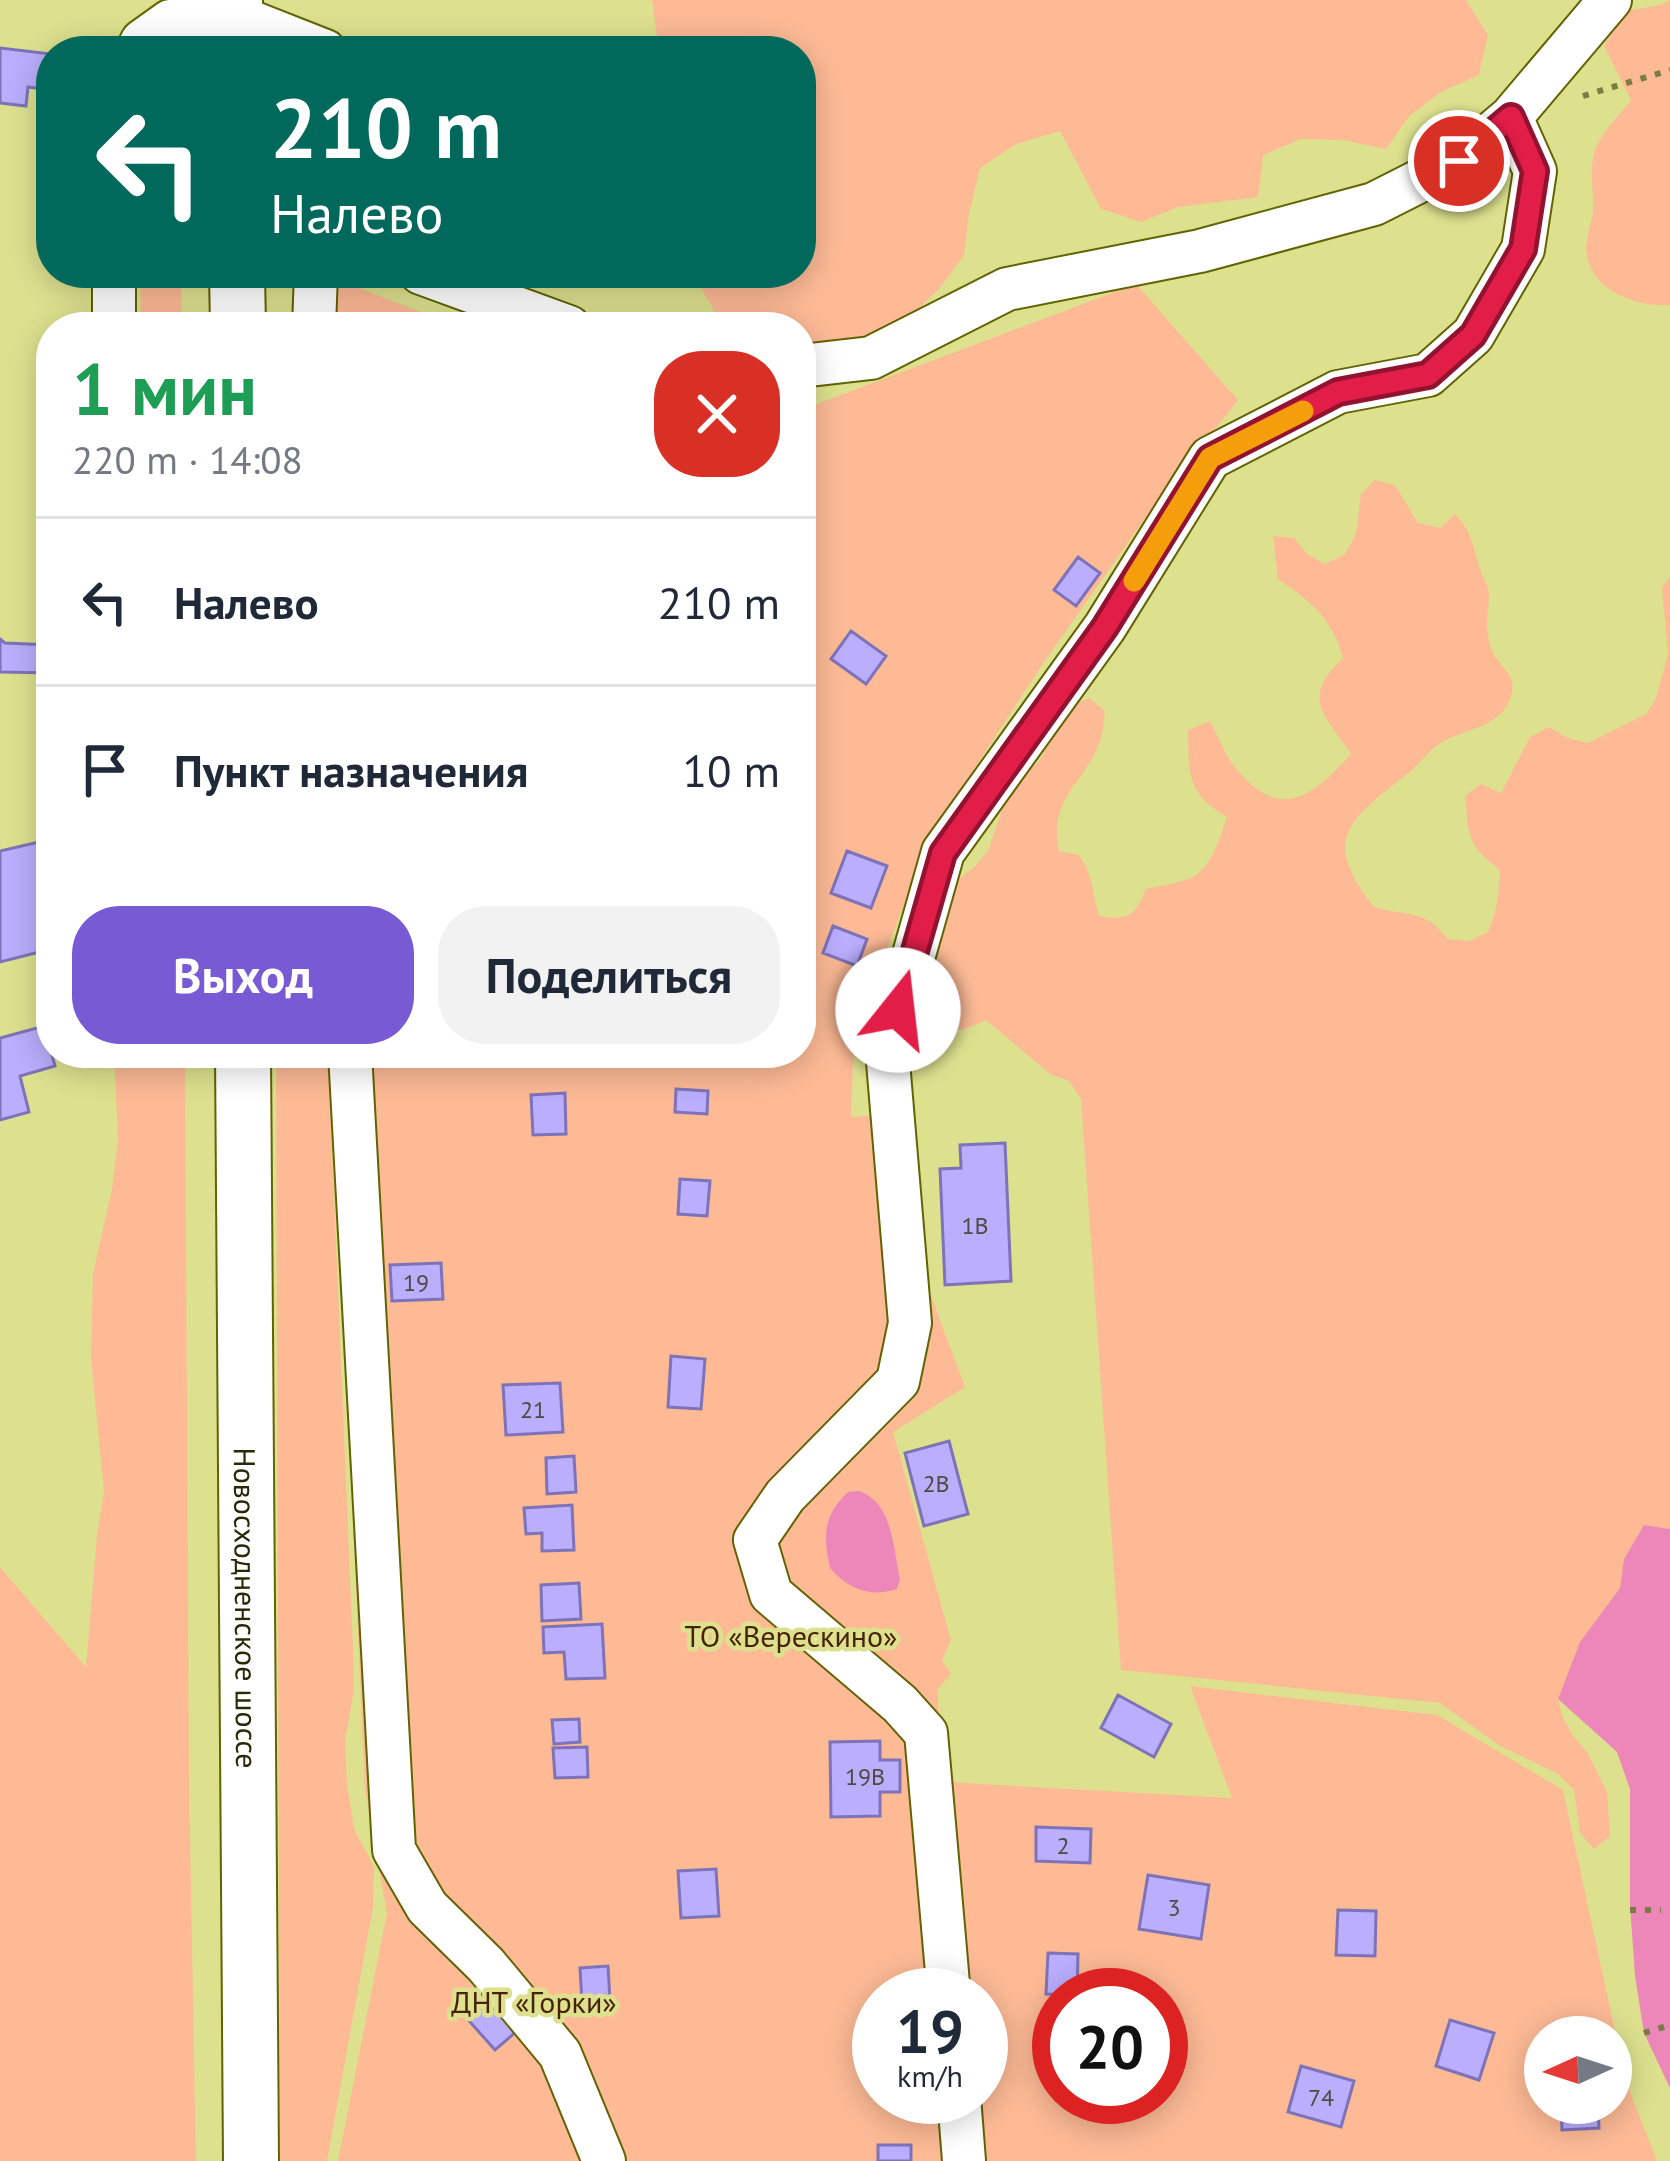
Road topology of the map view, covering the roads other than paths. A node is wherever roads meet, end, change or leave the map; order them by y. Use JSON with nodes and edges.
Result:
{"nodes":[{"id":1,"x":1610,"y":0,"type":"edge"},
{"id":2,"x":236,"y":22,"type":"edge"},
{"id":3,"x":149,"y":36,"type":"edge"},
{"id":4,"x":279,"y":36,"type":"edge"},
{"id":5,"x":1511,"y":117,"type":"junction"},
{"id":6,"x":463,"y":288,"type":"edge"},
{"id":7,"x":528,"y":312,"type":"edge"},
{"id":8,"x":816,"y":364,"type":"edge"},
{"id":9,"x":243,"y":1068,"type":"edge"},
{"id":10,"x":351,"y":1068,"type":"edge"},
{"id":11,"x":948,"y":1968,"type":"edge"},
{"id":12,"x":961,"y":2124,"type":"edge"},
{"id":13,"x":251,"y":2161,"type":"edge"},
{"id":14,"x":604,"y":2161,"type":"edge"},
{"id":15,"x":964,"y":2161,"type":"edge"}],
"edges":[{"from":1,"to":5,"type":"lane"},
{"from":2,"to":3,"type":"lane"},
{"from":2,"to":4,"type":"lane"},
{"from":5,"to":8,"type":"lane"},
{"from":5,"to":11,"type":"lane"},
{"from":6,"to":7,"type":"lane"},
{"from":9,"to":13,"type":"main road","name":"Новосходненское шоссе"},
{"from":10,"to":14,"type":"lane"},
{"from":12,"to":15,"type":"lane"}]}
